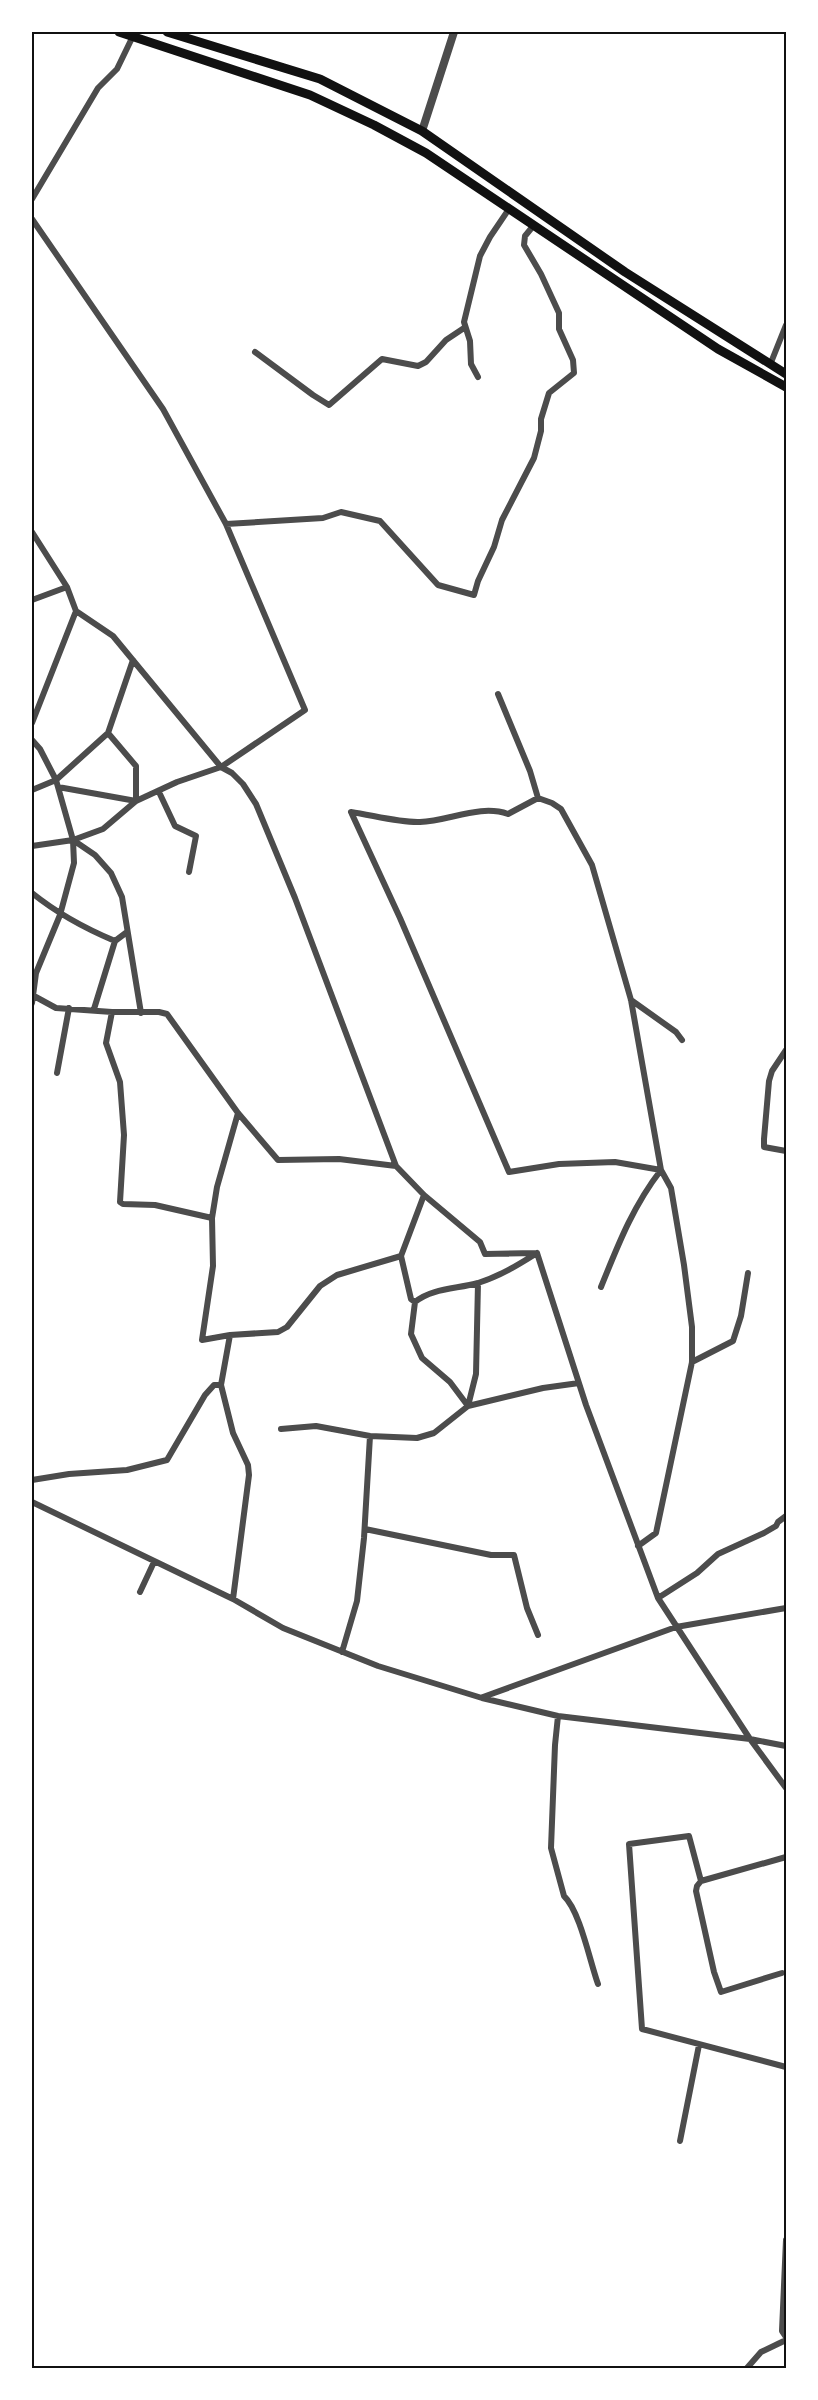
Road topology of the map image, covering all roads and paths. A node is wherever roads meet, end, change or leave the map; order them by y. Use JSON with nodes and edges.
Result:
{"nodes":[{"id":1,"x":119,"y":32,"type":"edge"},
{"id":2,"x":168,"y":32,"type":"edge"},
{"id":3,"x":454,"y":32,"type":"edge"},
{"id":4,"x":134,"y":36,"type":"junction"},
{"id":5,"x":422,"y":131,"type":"junction"},
{"id":6,"x":32,"y":200,"type":"edge"},
{"id":7,"x":509,"y":209,"type":"junction"},
{"id":8,"x":32,"y":219,"type":"edge"},
{"id":9,"x":534,"y":225,"type":"junction"},
{"id":10,"x":786,"y":325,"type":"edge"},
{"id":11,"x":464,"y":328,"type":"junction"},
{"id":12,"x":255,"y":352,"type":"dead end"},
{"id":13,"x":770,"y":365,"type":"junction"},
{"id":14,"x":786,"y":374,"type":"edge"},
{"id":15,"x":478,"y":377,"type":"dead end"},
{"id":16,"x":786,"y":387,"type":"edge"},
{"id":17,"x":226,"y":524,"type":"junction"},
{"id":18,"x":32,"y":532,"type":"edge"},
{"id":19,"x":67,"y":587,"type":"junction"},
{"id":20,"x":32,"y":600,"type":"edge"},
{"id":21,"x":76,"y":611,"type":"junction"},
{"id":22,"x":133,"y":660,"type":"junction"},
{"id":23,"x":498,"y":694,"type":"dead end"},
{"id":24,"x":32,"y":723,"type":"edge"},
{"id":25,"x":108,"y":733,"type":"junction"},
{"id":26,"x":32,"y":740,"type":"edge"},
{"id":27,"x":221,"y":767,"type":"junction"},
{"id":28,"x":57,"y":784,"type":"junction"},
{"id":29,"x":32,"y":790,"type":"edge"},
{"id":30,"x":159,"y":792,"type":"junction"},
{"id":31,"x":537,"y":798,"type":"junction"},
{"id":32,"x":136,"y":801,"type":"junction"},
{"id":33,"x":73,"y":840,"type":"junction"},
{"id":34,"x":32,"y":846,"type":"edge"},
{"id":35,"x":189,"y":872,"type":"dead end"},
{"id":36,"x":32,"y":893,"type":"edge"},
{"id":37,"x":60,"y":915,"type":"junction"},
{"id":38,"x":127,"y":932,"type":"junction"},
{"id":39,"x":116,"y":941,"type":"junction"},
{"id":40,"x":34,"y":972,"type":"edge"},
{"id":41,"x":33,"y":999,"type":"edge"},
{"id":42,"x":631,"y":1000,"type":"junction"},
{"id":43,"x":69,"y":1008,"type":"junction"},
{"id":44,"x":94,"y":1009,"type":"junction"},
{"id":45,"x":112,"y":1012,"type":"junction"},
{"id":46,"x":141,"y":1013,"type":"junction"},
{"id":47,"x":682,"y":1040,"type":"dead end"},
{"id":48,"x":786,"y":1050,"type":"edge"},
{"id":49,"x":57,"y":1073,"type":"dead end"},
{"id":50,"x":238,"y":1113,"type":"junction"},
{"id":51,"x":786,"y":1151,"type":"edge"},
{"id":52,"x":396,"y":1166,"type":"junction"},
{"id":53,"x":661,"y":1170,"type":"junction"},
{"id":54,"x":424,"y":1195,"type":"junction"},
{"id":55,"x":212,"y":1218,"type":"junction"},
{"id":56,"x":537,"y":1253,"type":"junction"},
{"id":57,"x":401,"y":1256,"type":"junction"},
{"id":58,"x":748,"y":1273,"type":"dead end"},
{"id":59,"x":477,"y":1283,"type":"junction"},
{"id":60,"x":601,"y":1287,"type":"dead end"},
{"id":61,"x":415,"y":1302,"type":"junction"},
{"id":62,"x":230,"y":1335,"type":"junction"},
{"id":63,"x":692,"y":1362,"type":"junction"},
{"id":64,"x":579,"y":1383,"type":"junction"},
{"id":65,"x":221,"y":1385,"type":"junction"},
{"id":66,"x":468,"y":1406,"type":"junction"},
{"id":67,"x":281,"y":1429,"type":"dead end"},
{"id":68,"x":370,"y":1436,"type":"junction"},
{"id":69,"x":32,"y":1480,"type":"edge"},
{"id":70,"x":32,"y":1502,"type":"edge"},
{"id":71,"x":786,"y":1516,"type":"edge"},
{"id":72,"x":365,"y":1529,"type":"junction"},
{"id":73,"x":638,"y":1546,"type":"junction"},
{"id":74,"x":154,"y":1562,"type":"junction"},
{"id":75,"x":140,"y":1592,"type":"dead end"},
{"id":76,"x":658,"y":1598,"type":"junction"},
{"id":77,"x":234,"y":1599,"type":"junction"},
{"id":78,"x":786,"y":1608,"type":"edge"},
{"id":79,"x":676,"y":1627,"type":"junction"},
{"id":80,"x":538,"y":1635,"type":"dead end"},
{"id":81,"x":342,"y":1652,"type":"junction"},
{"id":82,"x":482,"y":1698,"type":"junction"},
{"id":83,"x":558,"y":1716,"type":"junction"},
{"id":84,"x":750,"y":1739,"type":"junction"},
{"id":85,"x":786,"y":1746,"type":"edge"},
{"id":86,"x":786,"y":1788,"type":"edge"},
{"id":87,"x":786,"y":1857,"type":"edge"},
{"id":88,"x":701,"y":1881,"type":"junction"},
{"id":89,"x":782,"y":1973,"type":"dead end"},
{"id":90,"x":598,"y":1984,"type":"dead end"},
{"id":91,"x":699,"y":2045,"type":"junction"},
{"id":92,"x":786,"y":2067,"type":"edge"},
{"id":93,"x":680,"y":2141,"type":"dead end"},
{"id":94,"x":786,"y":2241,"type":"edge"},
{"id":95,"x":786,"y":2338,"type":"edge"},
{"id":96,"x":747,"y":2368,"type":"edge"}],
"edges":[{"from":1,"to":4,"type":"main road"},
{"from":2,"to":5,"type":"main road"},
{"from":3,"to":5,"type":"street"},
{"from":4,"to":6,"type":"street"},
{"from":4,"to":7,"type":"main road"},
{"from":5,"to":13,"type":"main road"},
{"from":7,"to":9,"type":"main road"},
{"from":7,"to":11,"type":"street"},
{"from":8,"to":17,"type":"street"},
{"from":9,"to":16,"type":"main road"},
{"from":9,"to":17,"type":"street"},
{"from":10,"to":13,"type":"street"},
{"from":11,"to":12,"type":"street"},
{"from":11,"to":15,"type":"street"},
{"from":13,"to":14,"type":"main road"},
{"from":17,"to":27,"type":"street"},
{"from":18,"to":19,"type":"street"},
{"from":19,"to":20,"type":"street"},
{"from":19,"to":21,"type":"street"},
{"from":21,"to":22,"type":"street"},
{"from":21,"to":24,"type":"street"},
{"from":22,"to":25,"type":"street"},
{"from":22,"to":27,"type":"street"},
{"from":23,"to":31,"type":"street"},
{"from":25,"to":28,"type":"street"},
{"from":25,"to":32,"type":"street"},
{"from":26,"to":28,"type":"street"},
{"from":27,"to":30,"type":"street"},
{"from":27,"to":52,"type":"street"},
{"from":28,"to":29,"type":"street"},
{"from":28,"to":32,"type":"street"},
{"from":28,"to":33,"type":"street"},
{"from":30,"to":32,"type":"street"},
{"from":30,"to":35,"type":"street"},
{"from":31,"to":42,"type":"street"},
{"from":31,"to":53,"type":"street"},
{"from":32,"to":33,"type":"street"},
{"from":33,"to":34,"type":"street"},
{"from":33,"to":37,"type":"street"},
{"from":33,"to":38,"type":"street"},
{"from":36,"to":37,"type":"street"},
{"from":37,"to":39,"type":"street"},
{"from":37,"to":40,"type":"street"},
{"from":38,"to":39,"type":"street"},
{"from":38,"to":46,"type":"street"},
{"from":39,"to":44,"type":"street"},
{"from":40,"to":41,"type":"street"},
{"from":41,"to":43,"type":"street"},
{"from":42,"to":47,"type":"street"},
{"from":42,"to":53,"type":"street"},
{"from":43,"to":44,"type":"street"},
{"from":43,"to":49,"type":"street"},
{"from":44,"to":45,"type":"street"},
{"from":45,"to":46,"type":"street"},
{"from":45,"to":55,"type":"street"},
{"from":46,"to":50,"type":"street"},
{"from":48,"to":51,"type":"street"},
{"from":50,"to":52,"type":"street"},
{"from":50,"to":55,"type":"street"},
{"from":52,"to":54,"type":"street"},
{"from":53,"to":60,"type":"street"},
{"from":53,"to":63,"type":"street"},
{"from":54,"to":56,"type":"street"},
{"from":54,"to":57,"type":"street"},
{"from":55,"to":62,"type":"street"},
{"from":56,"to":59,"type":"street"},
{"from":56,"to":64,"type":"street"},
{"from":57,"to":61,"type":"street"},
{"from":57,"to":62,"type":"street"},
{"from":58,"to":63,"type":"street"},
{"from":59,"to":61,"type":"street"},
{"from":59,"to":66,"type":"street"},
{"from":61,"to":66,"type":"street"},
{"from":62,"to":65,"type":"street"},
{"from":63,"to":73,"type":"street"},
{"from":64,"to":66,"type":"street"},
{"from":64,"to":73,"type":"street"},
{"from":65,"to":69,"type":"street"},
{"from":65,"to":77,"type":"street"},
{"from":66,"to":68,"type":"street"},
{"from":67,"to":68,"type":"street"},
{"from":68,"to":72,"type":"street"},
{"from":70,"to":74,"type":"street"},
{"from":71,"to":76,"type":"street"},
{"from":72,"to":80,"type":"street"},
{"from":72,"to":81,"type":"street"},
{"from":73,"to":76,"type":"street"},
{"from":74,"to":75,"type":"street"},
{"from":74,"to":77,"type":"street"},
{"from":76,"to":79,"type":"street"},
{"from":77,"to":81,"type":"street"},
{"from":78,"to":79,"type":"street"},
{"from":79,"to":82,"type":"street"},
{"from":79,"to":84,"type":"street"},
{"from":81,"to":82,"type":"street"},
{"from":82,"to":83,"type":"street"},
{"from":83,"to":84,"type":"street"},
{"from":83,"to":90,"type":"street"},
{"from":84,"to":85,"type":"street"},
{"from":84,"to":86,"type":"street"},
{"from":87,"to":88,"type":"street"},
{"from":88,"to":89,"type":"street"},
{"from":88,"to":91,"type":"street"},
{"from":91,"to":92,"type":"street"},
{"from":91,"to":93,"type":"street"},
{"from":94,"to":95,"type":"street"},
{"from":95,"to":96,"type":"street"}]}
